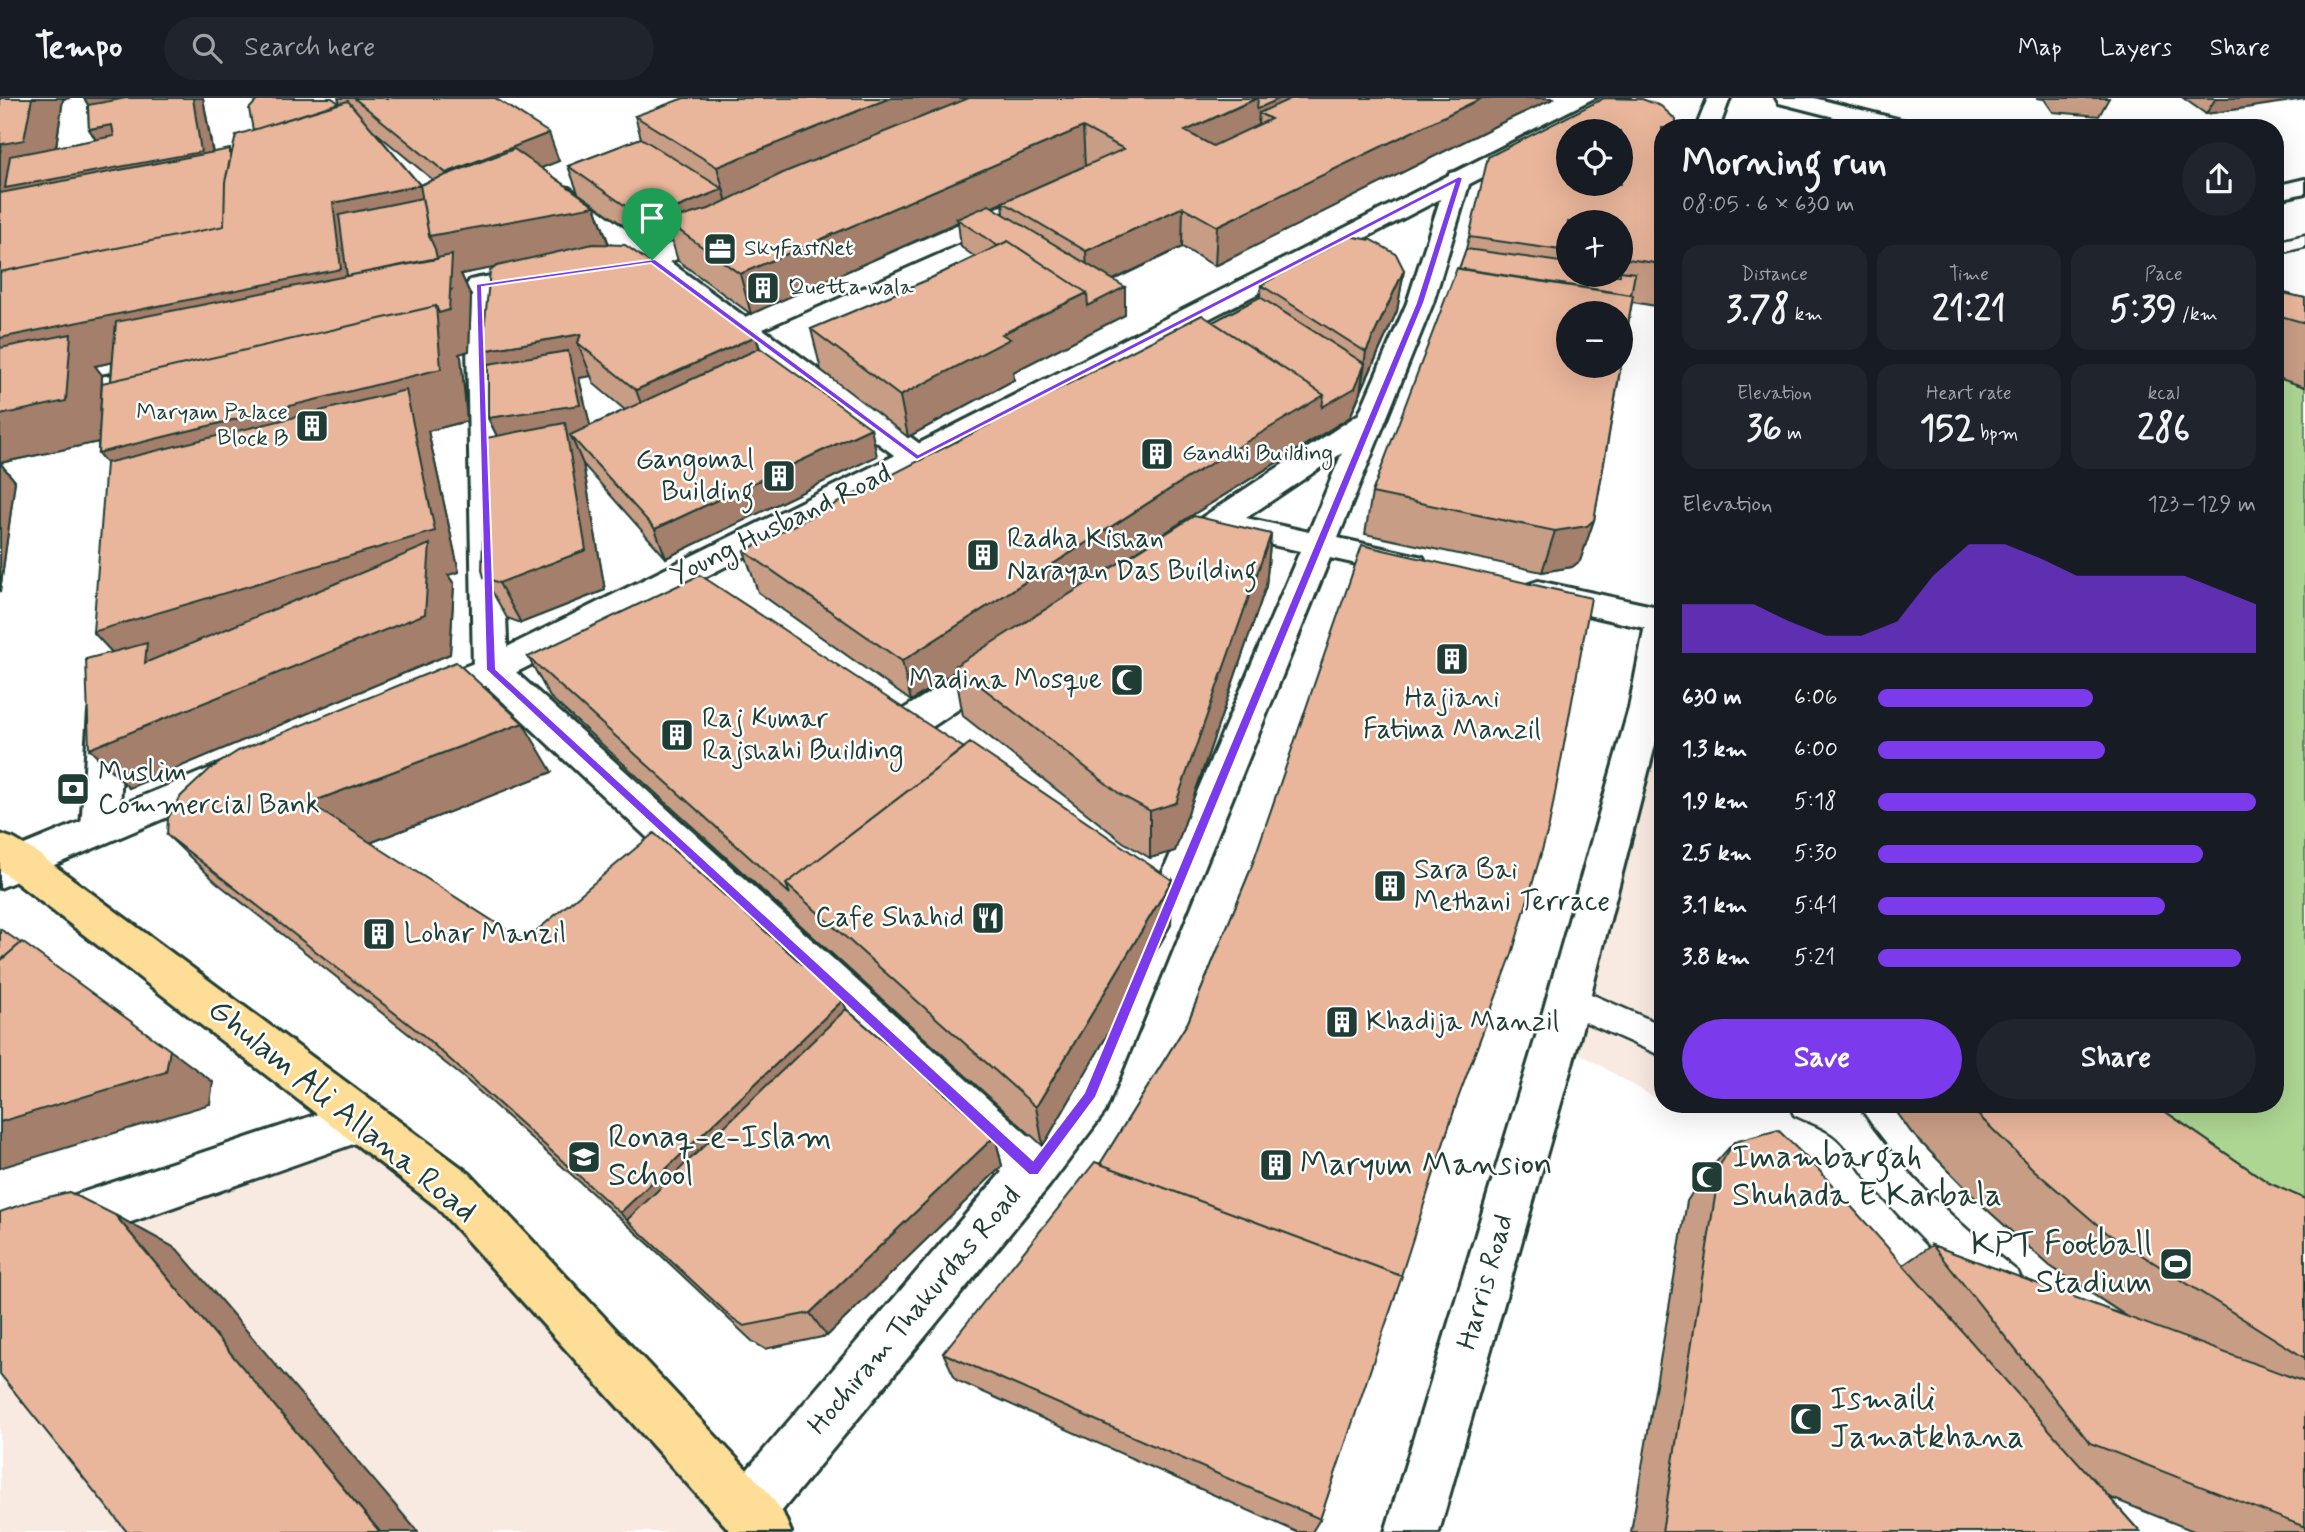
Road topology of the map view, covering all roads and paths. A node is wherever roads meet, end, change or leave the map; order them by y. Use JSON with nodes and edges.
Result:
{"nodes":[{"id":1,"x":1618,"y":98,"type":"edge"},
{"id":2,"x":1719,"y":98,"type":"edge"},
{"id":3,"x":1787,"y":98,"type":"edge"},
{"id":4,"x":1711,"y":119,"type":"edge"},
{"id":5,"x":1870,"y":119,"type":"edge"},
{"id":6,"x":1459,"y":178,"type":"junction"},
{"id":7,"x":2305,"y":186,"type":"edge"},
{"id":8,"x":572,"y":188,"type":"edge"},
{"id":9,"x":2284,"y":192,"type":"edge"},
{"id":10,"x":1029,"y":202,"type":"edge"},
{"id":11,"x":742,"y":222,"type":"edge"},
{"id":12,"x":2305,"y":241,"type":"edge"},
{"id":13,"x":2284,"y":245,"type":"edge"},
{"id":14,"x":652,"y":260,"type":"junction"},
{"id":15,"x":743,"y":328,"type":"junction"},
{"id":16,"x":181,"y":349,"type":"edge"},
{"id":17,"x":0,"y":386,"type":"edge"},
{"id":18,"x":1372,"y":419,"type":"junction"},
{"id":19,"x":917,"y":457,"type":"junction"},
{"id":20,"x":1219,"y":523,"type":"junction"},
{"id":21,"x":1320,"y":546,"type":"junction"},
{"id":22,"x":1150,"y":568,"type":"edge"},
{"id":23,"x":688,"y":572,"type":"junction"},
{"id":24,"x":1439,"y":572,"type":"edge"},
{"id":25,"x":1505,"y":586,"type":"edge"},
{"id":26,"x":720,"y":595,"type":"edge"},
{"id":27,"x":1654,"y":621,"type":"edge"},
{"id":28,"x":1022,"y":650,"type":"edge"},
{"id":29,"x":1654,"y":668,"type":"edge"},
{"id":30,"x":491,"y":670,"type":"junction"},
{"id":31,"x":109,"y":676,"type":"edge"},
{"id":32,"x":403,"y":706,"type":"edge"},
{"id":33,"x":941,"y":748,"type":"edge"},
{"id":34,"x":251,"y":767,"type":"edge"},
{"id":35,"x":100,"y":828,"type":"junction"},
{"id":36,"x":7,"y":862,"type":"edge"},
{"id":37,"x":1568,"y":999,"type":"junction"},
{"id":38,"x":1654,"y":1037,"type":"edge"},
{"id":39,"x":1840,"y":1113,"type":"edge"},
{"id":40,"x":363,"y":1120,"type":"junction"},
{"id":41,"x":1033,"y":1170,"type":"junction"},
{"id":42,"x":0,"y":1244,"type":"edge"},
{"id":43,"x":2030,"y":1304,"type":"edge"},
{"id":44,"x":756,"y":1521,"type":"edge"},
{"id":45,"x":1412,"y":1532,"type":"edge"}],
"edges":[{"from":1,"to":6,"type":"street","name":"Young Husband Road"},
{"from":2,"to":4,"type":"street"},
{"from":3,"to":5,"type":"street"},
{"from":6,"to":18,"type":"street","name":"Hochiram Thakurdas Road"},
{"from":6,"to":19,"type":"street","name":"Young Husband Road"},
{"from":7,"to":9,"type":"street"},
{"from":8,"to":14,"type":"street"},
{"from":10,"to":15,"type":"street"},
{"from":11,"to":14,"type":"street"},
{"from":12,"to":13,"type":"lane"},
{"from":14,"to":15,"type":"street"},
{"from":14,"to":30,"type":"street"},
{"from":15,"to":19,"type":"street"},
{"from":16,"to":17,"type":"street"},
{"from":18,"to":20,"type":"street"},
{"from":18,"to":21,"type":"street","name":"Hochiram Thakurdas Road"},
{"from":19,"to":23,"type":"street","name":"Young Husband Road"},
{"from":20,"to":21,"type":"street"},
{"from":20,"to":22,"type":"street"},
{"from":21,"to":24,"type":"street"},
{"from":21,"to":41,"type":"street","name":"Hochiram Thakurdas Road"},
{"from":23,"to":26,"type":"street"},
{"from":23,"to":30,"type":"street","name":"Young Husband Road"},
{"from":25,"to":27,"type":"street"},
{"from":28,"to":33,"type":"street"},
{"from":29,"to":37,"type":"street","name":"Harris Road"},
{"from":30,"to":32,"type":"street","name":"Young Husband Road"},
{"from":30,"to":41,"type":"street"},
{"from":31,"to":35,"type":"street"},
{"from":34,"to":35,"type":"street"},
{"from":35,"to":36,"type":"street"},
{"from":36,"to":40,"type":"main road","name":"Ghulam Ali Allana Road"},
{"from":37,"to":38,"type":"lane"},
{"from":37,"to":45,"type":"street","name":"Harris Road"},
{"from":39,"to":43,"type":"lane"},
{"from":40,"to":42,"type":"street"},
{"from":40,"to":44,"type":"main road","name":"Ghulam Ali Allana Road"},
{"from":41,"to":44,"type":"street","name":"Hochiram Thakurdas Road"}]}
